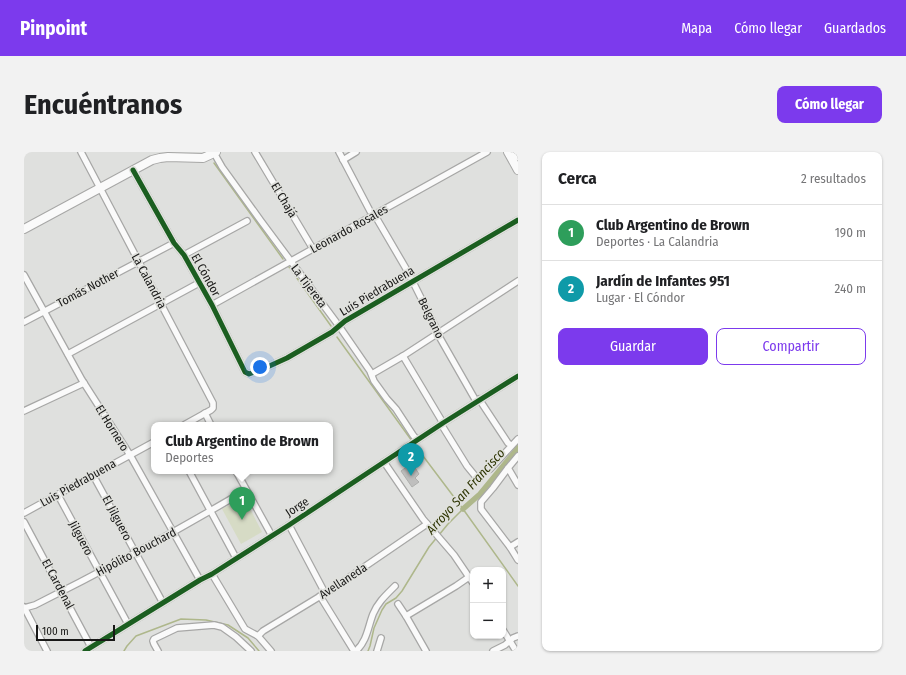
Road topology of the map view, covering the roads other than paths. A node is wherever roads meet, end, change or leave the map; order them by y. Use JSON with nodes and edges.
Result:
{"nodes":[{"id":1,"x":81,"y":152,"type":"edge"},
{"id":2,"x":255,"y":152,"type":"edge"},
{"id":3,"x":339,"y":152,"type":"edge"},
{"id":4,"x":356,"y":152,"type":"edge"},
{"id":5,"x":487,"y":152,"type":"edge"},
{"id":6,"x":508,"y":152,"type":"edge"},
{"id":7,"x":516,"y":152,"type":"edge"},
{"id":8,"x":215,"y":153,"type":"edge"},
{"id":9,"x":518,"y":156,"type":"edge"},
{"id":10,"x":343,"y":160,"type":"junction"},
{"id":11,"x":517,"y":168,"type":"edge"},
{"id":12,"x":133,"y":170,"type":"junction"},
{"id":13,"x":100,"y":188,"type":"junction"},
{"id":14,"x":374,"y":215,"type":"junction"},
{"id":15,"x":518,"y":220,"type":"edge"},
{"id":16,"x":247,"y":221,"type":"dead end"},
{"id":17,"x":24,"y":229,"type":"edge"},
{"id":18,"x":174,"y":243,"type":"junction"},
{"id":19,"x":313,"y":249,"type":"junction"},
{"id":20,"x":184,"y":255,"type":"junction"},
{"id":21,"x":290,"y":261,"type":"junction"},
{"id":22,"x":139,"y":262,"type":"junction"},
{"id":23,"x":24,"y":275,"type":"edge"},
{"id":24,"x":412,"y":281,"type":"junction"},
{"id":25,"x":518,"y":281,"type":"edge"},
{"id":26,"x":199,"y":283,"type":"junction"},
{"id":27,"x":161,"y":304,"type":"junction"},
{"id":28,"x":212,"y":305,"type":"junction"},
{"id":29,"x":44,"y":311,"type":"junction"},
{"id":30,"x":24,"y":322,"type":"edge"},
{"id":31,"x":339,"y":326,"type":"junction"},
{"id":32,"x":438,"y":333,"type":"junction"},
{"id":33,"x":68,"y":354,"type":"junction"},
{"id":34,"x":403,"y":356,"type":"junction"},
{"id":35,"x":245,"y":372,"type":"joint"},
{"id":36,"x":372,"y":374,"type":"junction"},
{"id":37,"x":518,"y":376,"type":"edge"},
{"id":38,"x":84,"y":382,"type":"junction"},
{"id":39,"x":478,"y":400,"type":"junction"},
{"id":40,"x":24,"y":412,"type":"edge"},
{"id":41,"x":205,"y":414,"type":"junction"},
{"id":42,"x":190,"y":422,"type":"edge"},
{"id":43,"x":209,"y":422,"type":"edge"},
{"id":44,"x":442,"y":423,"type":"junction"},
{"id":45,"x":518,"y":438,"type":"edge"},
{"id":46,"x":415,"y":442,"type":"junction"},
{"id":47,"x":151,"y":444,"type":"edge"},
{"id":48,"x":511,"y":445,"type":"junction"},
{"id":49,"x":130,"y":455,"type":"junction"},
{"id":50,"x":518,"y":456,"type":"edge"},
{"id":51,"x":384,"y":462,"type":"junction"},
{"id":52,"x":508,"y":468,"type":"junction"},
{"id":53,"x":490,"y":469,"type":"dead end"},
{"id":54,"x":191,"y":474,"type":"edge"},
{"id":55,"x":238,"y":474,"type":"edge"},
{"id":56,"x":94,"y":475,"type":"junction"},
{"id":57,"x":476,"y":477,"type":"dead end"},
{"id":58,"x":518,"y":485,"type":"edge"},
{"id":59,"x":246,"y":490,"type":"junction"},
{"id":60,"x":58,"y":495,"type":"junction"},
{"id":61,"x":25,"y":511,"type":"edge"},
{"id":62,"x":211,"y":511,"type":"junction"},
{"id":63,"x":24,"y":522,"type":"edge"},
{"id":64,"x":427,"y":524,"type":"junction"},
{"id":65,"x":289,"y":525,"type":"junction"},
{"id":66,"x":173,"y":532,"type":"junction"},
{"id":67,"x":272,"y":536,"type":"junction"},
{"id":68,"x":518,"y":542,"type":"edge"},
{"id":69,"x":510,"y":547,"type":"junction"},
{"id":70,"x":135,"y":553,"type":"junction"},
{"id":71,"x":236,"y":558,"type":"junction"},
{"id":72,"x":518,"y":560,"type":"edge"},
{"id":73,"x":99,"y":572,"type":"junction"},
{"id":74,"x":212,"y":574,"type":"junction"},
{"id":75,"x":469,"y":577,"type":"joint"},
{"id":76,"x":200,"y":580,"type":"junction"},
{"id":77,"x":394,"y":586,"type":"dead end"},
{"id":78,"x":62,"y":592,"type":"junction"},
{"id":79,"x":322,"y":594,"type":"junction"},
{"id":80,"x":163,"y":603,"type":"junction"},
{"id":81,"x":398,"y":604,"type":"dead end"},
{"id":82,"x":24,"y":607,"type":"edge"},
{"id":83,"x":406,"y":616,"type":"junction"},
{"id":84,"x":128,"y":624,"type":"junction"},
{"id":85,"x":506,"y":635,"type":"edge"},
{"id":86,"x":258,"y":636,"type":"junction"},
{"id":87,"x":518,"y":636,"type":"edge"},
{"id":88,"x":381,"y":638,"type":"dead end"},
{"id":89,"x":510,"y":641,"type":"junction"},
{"id":90,"x":91,"y":647,"type":"junction"},
{"id":91,"x":47,"y":651,"type":"edge"},
{"id":92,"x":85,"y":651,"type":"edge"},
{"id":93,"x":158,"y":651,"type":"edge"},
{"id":94,"x":251,"y":651,"type":"edge"},
{"id":95,"x":271,"y":651,"type":"edge"},
{"id":96,"x":355,"y":651,"type":"edge"},
{"id":97,"x":377,"y":651,"type":"edge"},
{"id":98,"x":426,"y":651,"type":"edge"},
{"id":99,"x":493,"y":651,"type":"edge"},
{"id":100,"x":516,"y":651,"type":"edge"}],
"edges":[{"from":1,"to":13,"type":"street","name":"La Calandria"},
{"from":2,"to":19,"type":"street","name":"El Chajá"},
{"from":3,"to":10,"type":"street","name":"Belgrano"},
{"from":4,"to":10,"type":"street"},
{"from":5,"to":14,"type":"street","name":"Leonardo Rosales"},
{"from":6,"to":11,"type":"street"},
{"from":7,"to":9,"type":"street"},
{"from":8,"to":12,"type":"street"},
{"from":8,"to":21,"type":"street","name":"La Tijereta"},
{"from":10,"to":14,"type":"street","name":"Belgrano"},
{"from":12,"to":13,"type":"street"},
{"from":12,"to":18,"type":"street","name":"El Cóndor"},
{"from":13,"to":17,"type":"street"},
{"from":13,"to":22,"type":"street","name":"La Calandria"},
{"from":14,"to":19,"type":"street","name":"Leonardo Rosales"},
{"from":14,"to":24,"type":"street","name":"Belgrano"},
{"from":15,"to":24,"type":"street","name":"Luis Piedrabuena"},
{"from":16,"to":20,"type":"street"},
{"from":18,"to":20,"type":"street","name":"El Cóndor"},
{"from":18,"to":22,"type":"street","name":"Tomás Nother"},
{"from":19,"to":21,"type":"street","name":"Leonardo Rosales"},
{"from":20,"to":26,"type":"street","name":"El Cóndor"},
{"from":21,"to":28,"type":"street","name":"Leonardo Rosales"},
{"from":21,"to":31,"type":"street","name":"La Tijereta"},
{"from":22,"to":27,"type":"street","name":"La Calandria"},
{"from":22,"to":29,"type":"street","name":"Tomás Nother"},
{"from":23,"to":29,"type":"street","name":"El Hornero"},
{"from":24,"to":31,"type":"street","name":"Luis Piedrabuena"},
{"from":24,"to":32,"type":"street","name":"Belgrano"},
{"from":25,"to":32,"type":"street"},
{"from":26,"to":27,"type":"street"},
{"from":26,"to":28,"type":"street","name":"El Cóndor"},
{"from":27,"to":33,"type":"street"},
{"from":27,"to":41,"type":"street","name":"La Calandria"},
{"from":28,"to":35,"type":"street","name":"El Cóndor"},
{"from":29,"to":30,"type":"street","name":"Tomás Nother"},
{"from":29,"to":33,"type":"street","name":"El Hornero"},
{"from":31,"to":35,"type":"street","name":"Luis Piedrabuena"},
{"from":31,"to":36,"type":"street","name":"La Tijereta"},
{"from":32,"to":34,"type":"street"},
{"from":32,"to":39,"type":"street","name":"Belgrano"},
{"from":33,"to":38,"type":"street","name":"El Hornero"},
{"from":34,"to":36,"type":"street"},
{"from":34,"to":44,"type":"street"},
{"from":36,"to":46,"type":"street","name":"La Tijereta"},
{"from":37,"to":39,"type":"street","name":"Jorge"},
{"from":38,"to":40,"type":"street"},
{"from":38,"to":49,"type":"street","name":"El Hornero"},
{"from":39,"to":44,"type":"street","name":"Jorge"},
{"from":39,"to":48,"type":"street","name":"Belgrano"},
{"from":41,"to":42,"type":"street"},
{"from":41,"to":43,"type":"street"},
{"from":44,"to":46,"type":"street","name":"Jorge"},
{"from":44,"to":57,"type":"street"},
{"from":45,"to":48,"type":"street"},
{"from":46,"to":51,"type":"street","name":"Jorge"},
{"from":47,"to":49,"type":"street","name":"Luis Piedrabuena"},
{"from":48,"to":53,"type":"street"},
{"from":49,"to":56,"type":"street","name":"Luis Piedrabuena"},
{"from":49,"to":66,"type":"street","name":"El Hornero"},
{"from":50,"to":52,"type":"street"},
{"from":51,"to":64,"type":"street"},
{"from":51,"to":65,"type":"street","name":"Jorge"},
{"from":52,"to":58,"type":"street"},
{"from":52,"to":69,"type":"street"},
{"from":54,"to":62,"type":"street"},
{"from":55,"to":59,"type":"street"},
{"from":56,"to":60,"type":"street","name":"Luis Piedrabuena"},
{"from":56,"to":70,"type":"street","name":"El Jilguero"},
{"from":59,"to":62,"type":"street","name":"Hipólito Bouchard"},
{"from":59,"to":67,"type":"street"},
{"from":60,"to":61,"type":"street","name":"Luis Piedrabuena"},
{"from":60,"to":73,"type":"street","name":"Jilguero"},
{"from":62,"to":66,"type":"street","name":"Hipólito Bouchard"},
{"from":62,"to":71,"type":"street"},
{"from":63,"to":78,"type":"street","name":"El Cardenal"},
{"from":64,"to":75,"type":"street"},
{"from":64,"to":79,"type":"street","name":"Avellaneda"},
{"from":65,"to":67,"type":"street","name":"Jorge"},
{"from":65,"to":79,"type":"street"},
{"from":66,"to":70,"type":"street","name":"Hipólito Bouchard"},
{"from":66,"to":76,"type":"street","name":"El Hornero"},
{"from":67,"to":71,"type":"street","name":"Jorge"},
{"from":68,"to":69,"type":"street"},
{"from":69,"to":72,"type":"street"},
{"from":70,"to":73,"type":"street","name":"Hipólito Bouchard"},
{"from":70,"to":80,"type":"street","name":"El Jilguero"},
{"from":71,"to":74,"type":"street","name":"Jorge"},
{"from":73,"to":78,"type":"street","name":"Hipólito Bouchard"},
{"from":73,"to":84,"type":"street","name":"Jilguero"},
{"from":74,"to":76,"type":"street","name":"Jorge"},
{"from":74,"to":86,"type":"street"},
{"from":75,"to":83,"type":"street"},
{"from":76,"to":80,"type":"street","name":"Jorge"},
{"from":77,"to":96,"type":"street"},
{"from":78,"to":82,"type":"street","name":"Hipólito Bouchard"},
{"from":78,"to":90,"type":"street","name":"El Cardenal"},
{"from":79,"to":86,"type":"street","name":"Avellaneda"},
{"from":79,"to":96,"type":"street"},
{"from":80,"to":84,"type":"street","name":"Jorge"},
{"from":81,"to":83,"type":"street"},
{"from":82,"to":91,"type":"street"},
{"from":83,"to":98,"type":"street"},
{"from":84,"to":90,"type":"street","name":"Jorge"},
{"from":85,"to":89,"type":"street"},
{"from":86,"to":95,"type":"street"},
{"from":87,"to":89,"type":"street"},
{"from":88,"to":97,"type":"street"},
{"from":89,"to":99,"type":"street"},
{"from":89,"to":100,"type":"street"},
{"from":90,"to":92,"type":"street","name":"Jorge"},
{"from":93,"to":94,"type":"street"}]}
